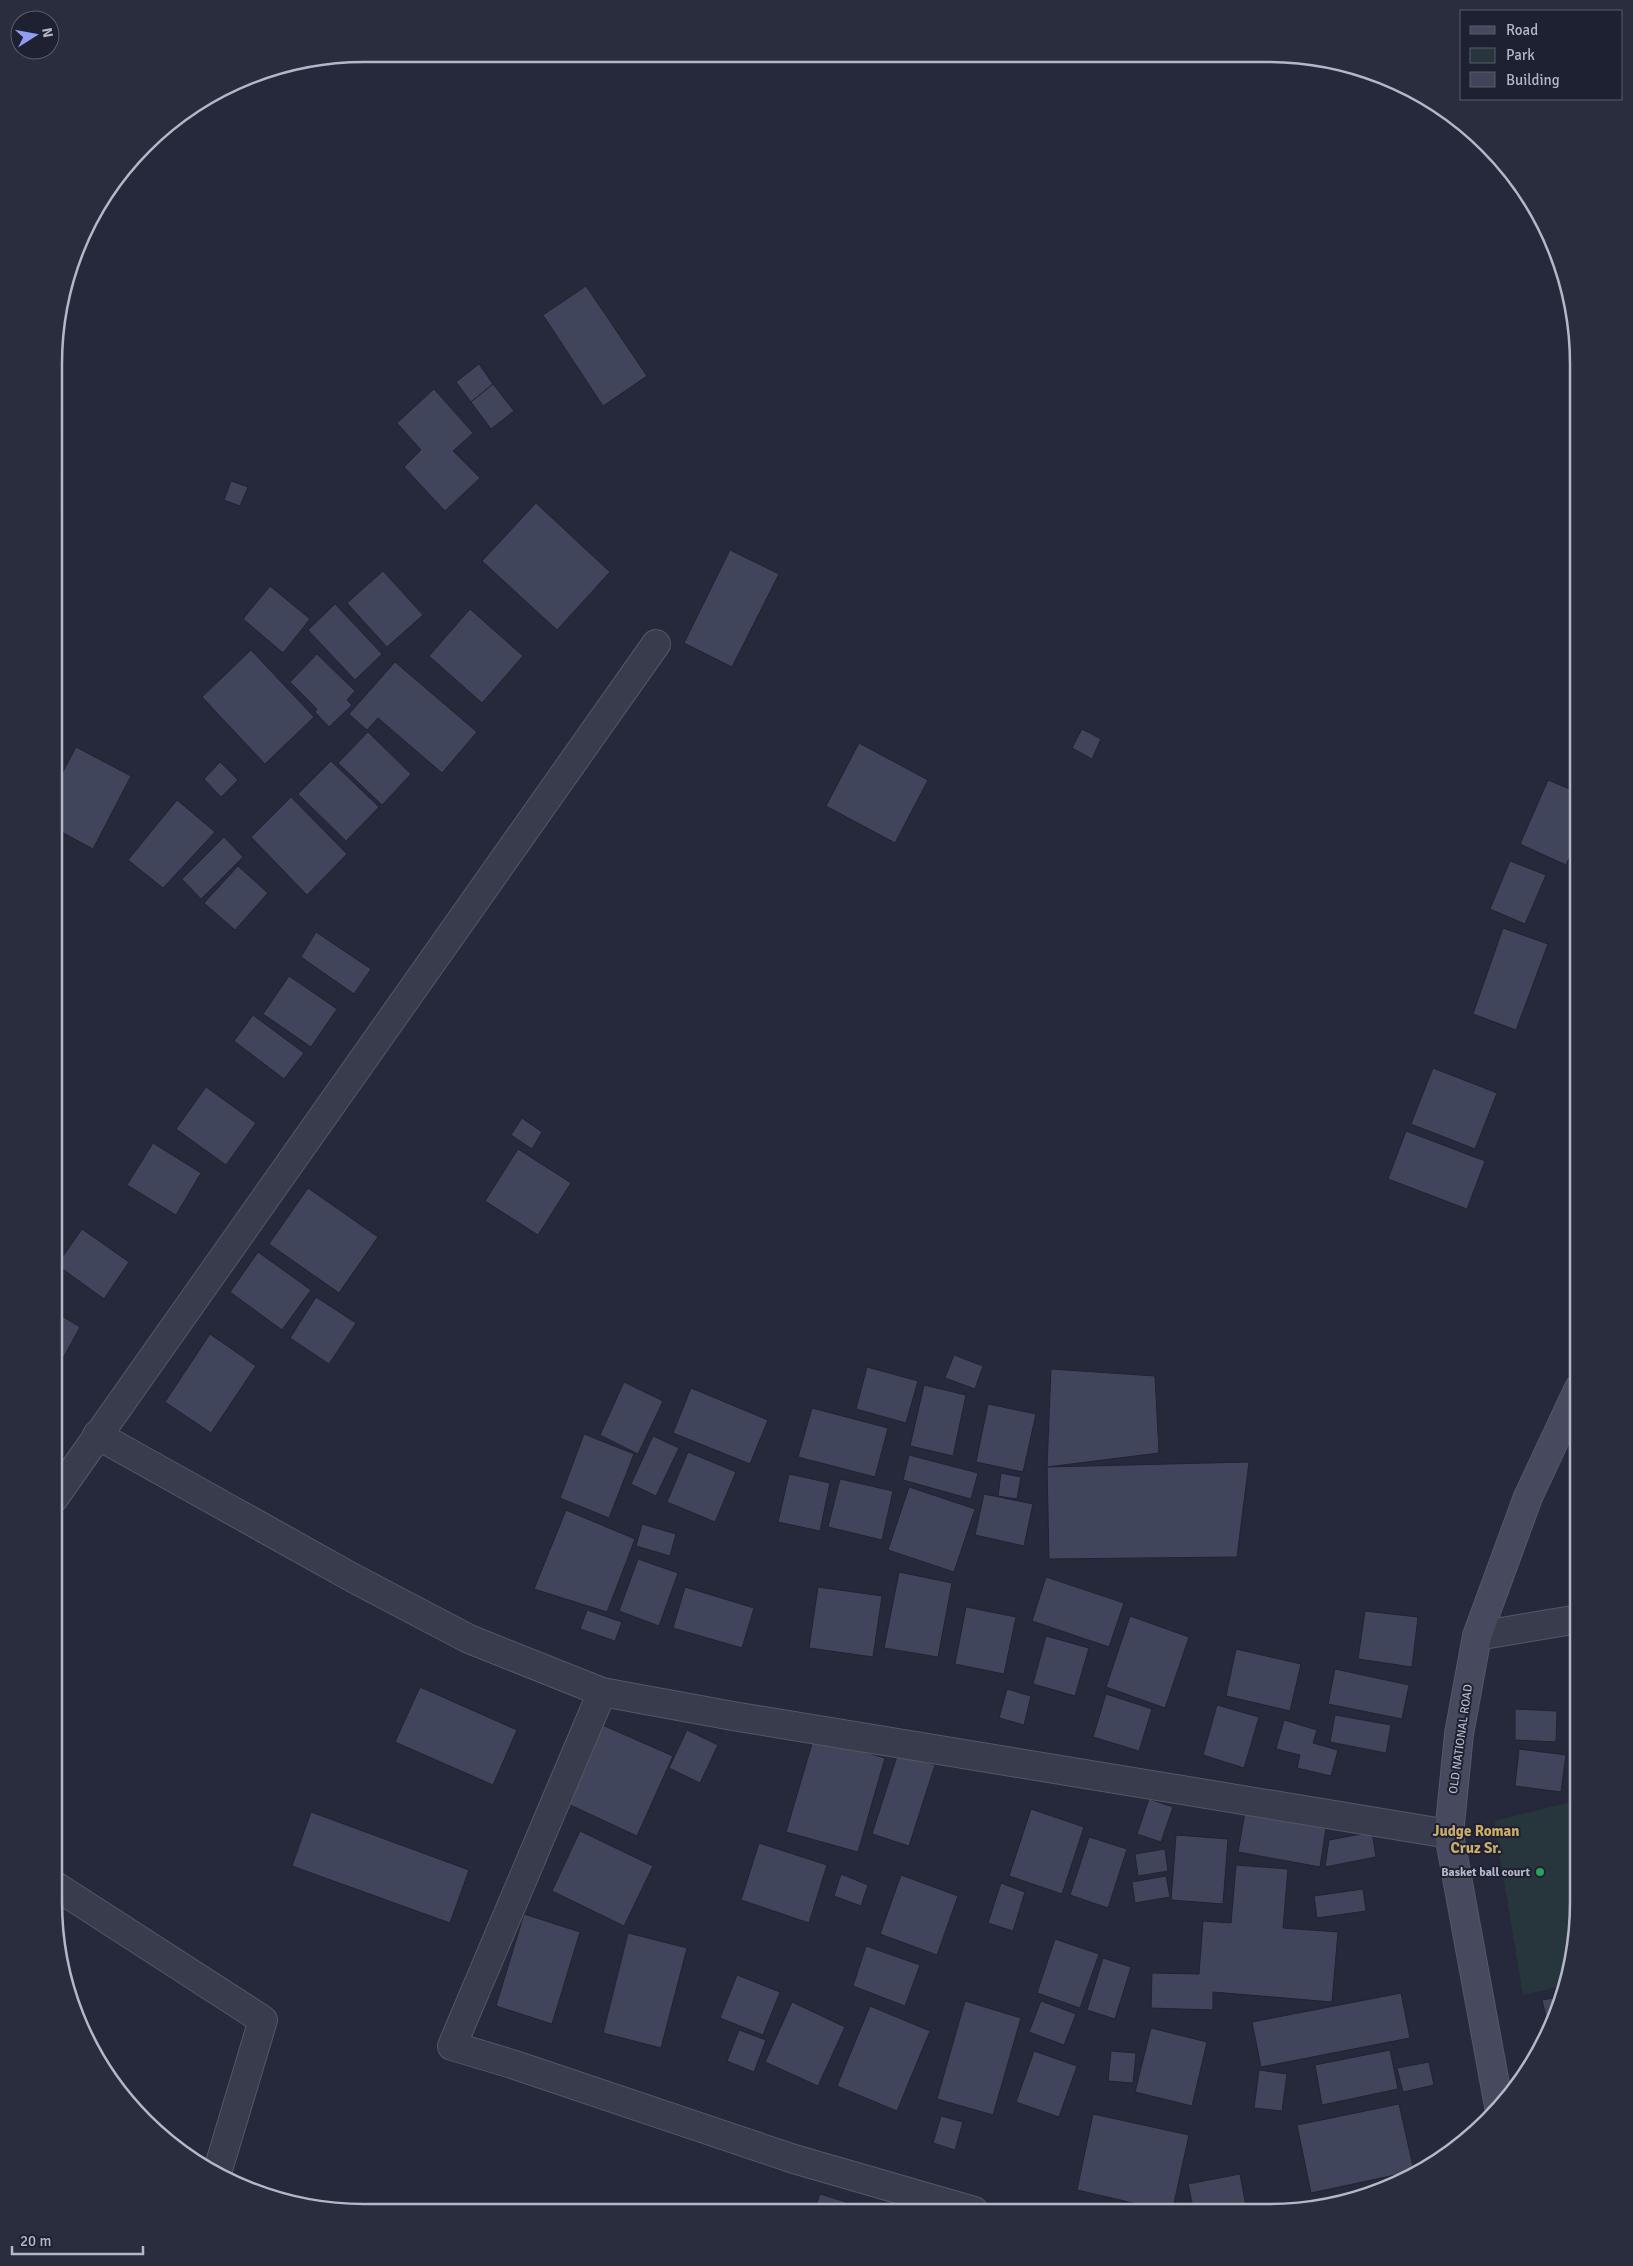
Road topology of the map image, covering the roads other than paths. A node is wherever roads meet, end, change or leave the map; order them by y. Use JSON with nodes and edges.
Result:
{"nodes":[{"id":1,"x":656,"y":644,"type":"dead end"},
{"id":2,"x":1570,"y":1407,"type":"edge"},
{"id":3,"x":97,"y":1435,"type":"junction"},
{"id":4,"x":62,"y":1486,"type":"edge"},
{"id":5,"x":1570,"y":1621,"type":"edge"},
{"id":6,"x":1478,"y":1636,"type":"junction"},
{"id":7,"x":602,"y":1692,"type":"junction"},
{"id":8,"x":1449,"y":1834,"type":"junction"},
{"id":9,"x":62,"y":1890,"type":"edge"},
{"id":10,"x":1498,"y":2099,"type":"edge"},
{"id":11,"x":219,"y":2166,"type":"edge"},
{"id":12,"x":950,"y":2204,"type":"edge"}],
"edges":[{"from":1,"to":3,"type":"street"},
{"from":2,"to":6,"type":"main road","name":"OLD NATIONAL ROAD"},
{"from":3,"to":4,"type":"street"},
{"from":3,"to":7,"type":"street"},
{"from":5,"to":6,"type":"street"},
{"from":6,"to":8,"type":"main road","name":"OLD NATIONAL ROAD"},
{"from":7,"to":8,"type":"street"},
{"from":7,"to":12,"type":"street"},
{"from":8,"to":10,"type":"main road","name":"OLD NATIONAL ROAD"},
{"from":9,"to":11,"type":"street"}]}
